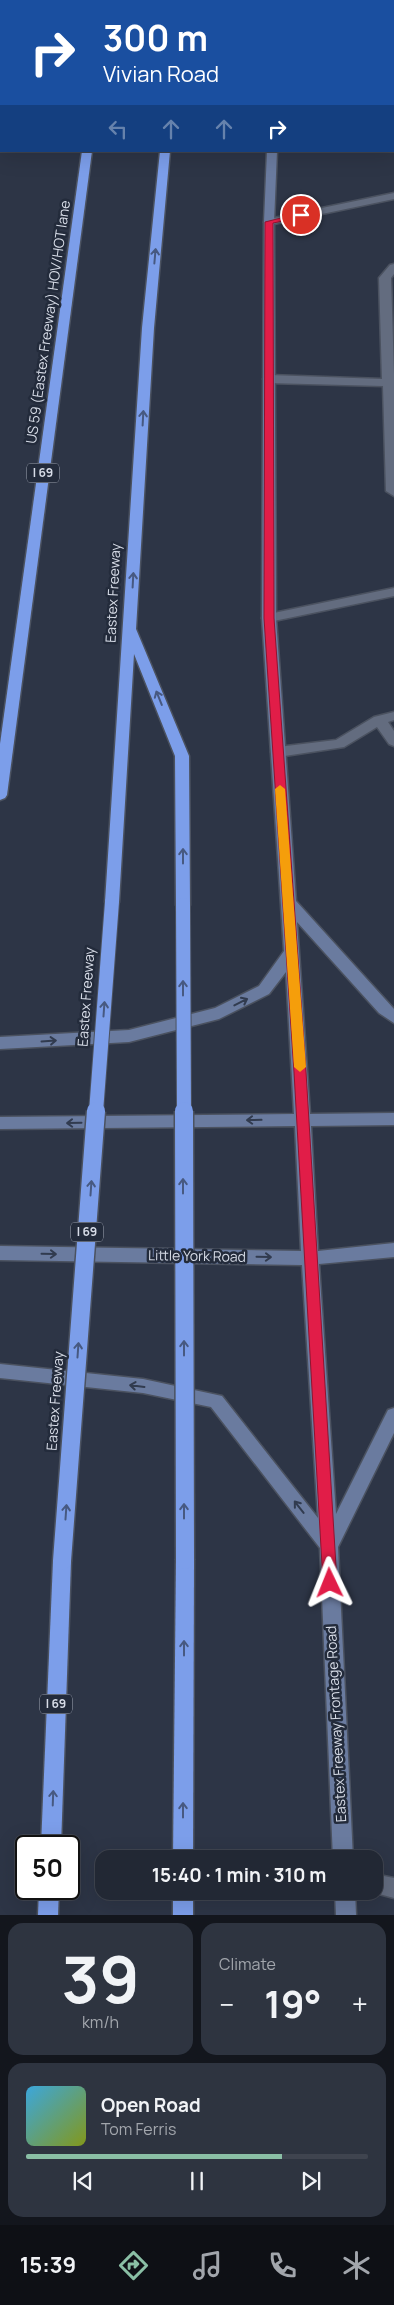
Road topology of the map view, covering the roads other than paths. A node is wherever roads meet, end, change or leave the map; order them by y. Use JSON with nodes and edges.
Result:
{"nodes":[{"id":1,"x":86,"y":152,"type":"edge"},
{"id":2,"x":165,"y":152,"type":"edge"},
{"id":3,"x":272,"y":152,"type":"edge"},
{"id":4,"x":394,"y":196,"type":"edge"},
{"id":5,"x":269,"y":222,"type":"junction"},
{"id":6,"x":394,"y":267,"type":"edge"},
{"id":7,"x":269,"y":379,"type":"junction"},
{"id":8,"x":391,"y":383,"type":"edge"},
{"id":9,"x":394,"y":492,"type":"edge"},
{"id":10,"x":394,"y":592,"type":"edge"},
{"id":11,"x":269,"y":618,"type":"junction"},
{"id":12,"x":130,"y":629,"type":"junction"},
{"id":13,"x":394,"y":716,"type":"edge"},
{"id":14,"x":379,"y":720,"type":"junction"},
{"id":15,"x":394,"y":741,"type":"edge"},
{"id":16,"x":278,"y":752,"type":"junction"},
{"id":17,"x":0,"y":795,"type":"edge"},
{"id":18,"x":288,"y":902,"type":"junction"},
{"id":19,"x":291,"y":953,"type":"junction"},
{"id":20,"x":394,"y":1017,"type":"edge"},
{"id":21,"x":0,"y":1043,"type":"edge"},
{"id":22,"x":394,"y":1119,"type":"edge"},
{"id":23,"x":302,"y":1120,"type":"junction"},
{"id":24,"x":0,"y":1124,"type":"edge"},
{"id":25,"x":394,"y":1250,"type":"edge"},
{"id":26,"x":0,"y":1253,"type":"edge"},
{"id":27,"x":310,"y":1258,"type":"junction"},
{"id":28,"x":0,"y":1372,"type":"edge"},
{"id":29,"x":394,"y":1414,"type":"edge"},
{"id":30,"x":329,"y":1546,"type":"junction"},
{"id":31,"x":51,"y":1835,"type":"edge"},
{"id":32,"x":183,"y":1850,"type":"edge"},
{"id":33,"x":343,"y":1850,"type":"edge"},
{"id":34,"x":49,"y":1900,"type":"edge"},
{"id":35,"x":183,"y":1900,"type":"edge"},
{"id":36,"x":345,"y":1900,"type":"edge"},
{"id":37,"x":48,"y":1915,"type":"edge"},
{"id":38,"x":183,"y":1915,"type":"edge"},
{"id":39,"x":346,"y":1915,"type":"edge"}],
"edges":[{"from":1,"to":17,"type":"highway","name":"US 59 (Eastex Freeway) HOV/HOT lane","number":"I 69"},
{"from":12,"to":2,"type":"highway","name":"Eastex Freeway","number":"I 69","one_way":true},
{"from":3,"to":5,"type":"main road","name":"Eastex Freeway Frontage Road"},
{"from":4,"to":5,"type":"street"},
{"from":5,"to":7,"type":"main road","name":"Eastex Freeway Frontage Road"},
{"from":6,"to":8,"type":"street"},
{"from":7,"to":8,"type":"street"},
{"from":7,"to":11,"type":"main road","name":"Eastex Freeway Frontage Road"},
{"from":8,"to":9,"type":"street"},
{"from":10,"to":11,"type":"street"},
{"from":11,"to":16,"type":"main road","name":"Eastex Freeway Frontage Road"},
{"from":31,"to":12,"type":"highway","name":"Eastex Freeway","number":"I 69","one_way":true,"bridge":true},
{"from":32,"to":12,"type":"highway","one_way":true,"bridge":true},
{"from":13,"to":14,"type":"street"},
{"from":14,"to":15,"type":"street"},
{"from":14,"to":16,"type":"street"},
{"from":16,"to":18,"type":"main road","name":"Eastex Freeway Frontage Road"},
{"from":18,"to":19,"type":"main road","name":"Eastex Freeway Frontage Road"},
{"from":18,"to":20,"type":"main road"},
{"from":21,"to":19,"type":"main road","one_way":true},
{"from":19,"to":23,"type":"main road","name":"Eastex Freeway Frontage Road"},
{"from":22,"to":23,"type":"main road"},
{"from":23,"to":24,"type":"main road","one_way":true},
{"from":23,"to":27,"type":"main road","name":"Eastex Freeway Frontage Road"},
{"from":25,"to":27,"type":"main road","name":"Little York Road"},
{"from":26,"to":27,"type":"main road","name":"Little York Road","one_way":true},
{"from":27,"to":30,"type":"main road","name":"Eastex Freeway Frontage Road"},
{"from":30,"to":28,"type":"main road","one_way":true},
{"from":29,"to":30,"type":"main road"},
{"from":30,"to":33,"type":"main road","name":"Eastex Freeway Frontage Road"},
{"from":34,"to":37,"type":"highway"},
{"from":35,"to":38,"type":"highway"},
{"from":36,"to":39,"type":"main road"}]}
